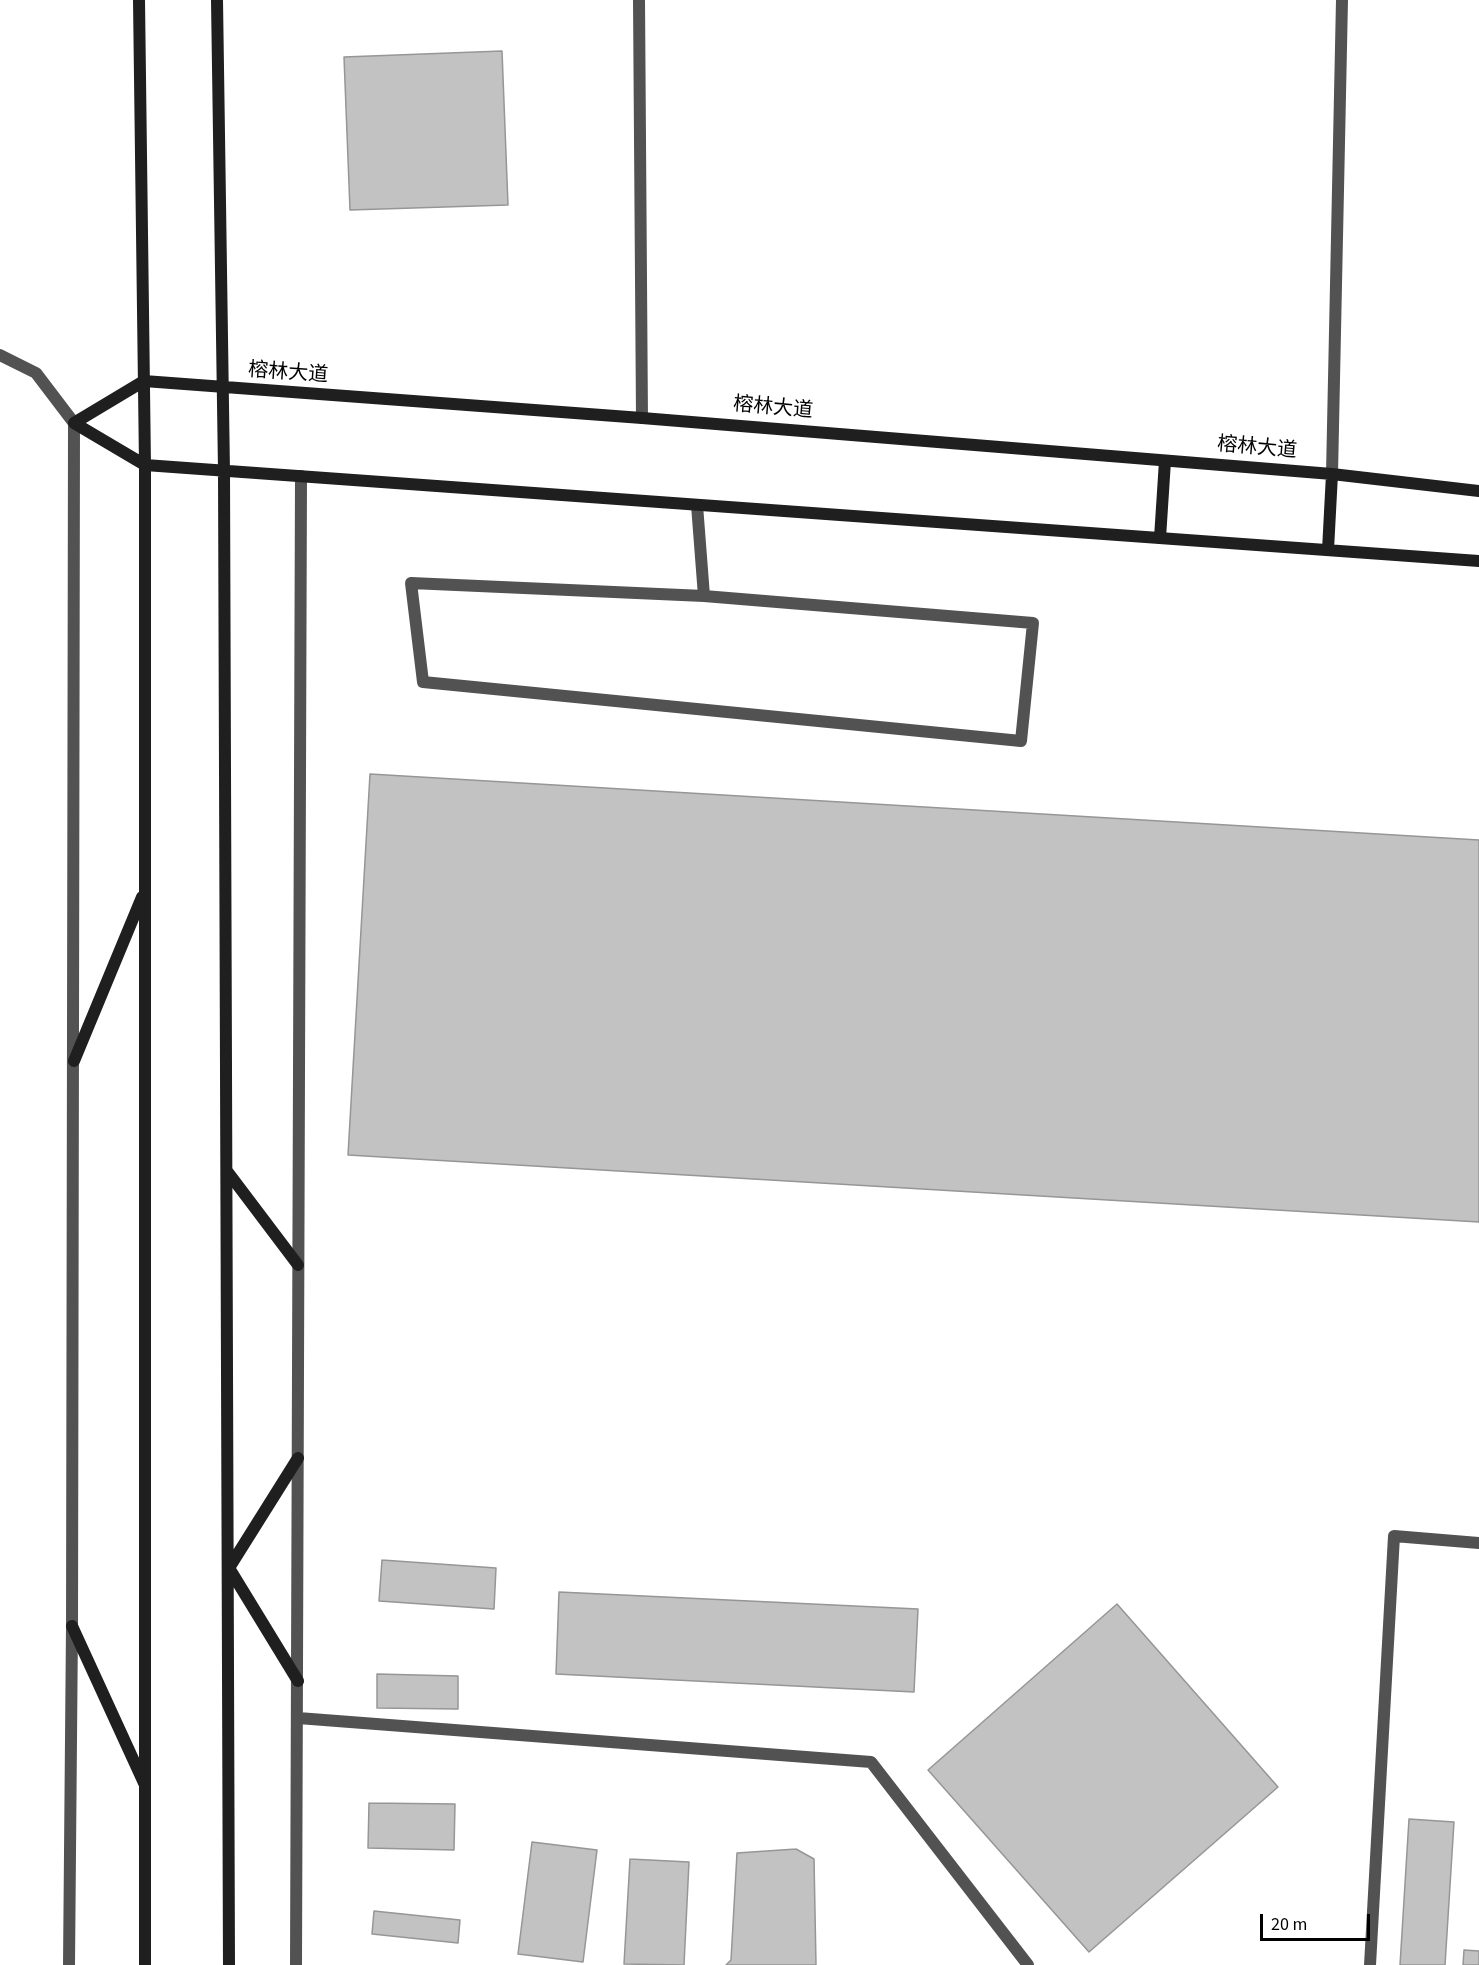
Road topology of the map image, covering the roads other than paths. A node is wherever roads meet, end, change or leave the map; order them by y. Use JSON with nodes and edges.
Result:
{"nodes":[{"id":1,"x":139,"y":0,"type":"edge"},
{"id":2,"x":217,"y":0,"type":"edge"},
{"id":3,"x":639,"y":0,"type":"edge"},
{"id":4,"x":1342,"y":0,"type":"edge"},
{"id":5,"x":0,"y":356,"type":"edge"},
{"id":6,"x":144,"y":381,"type":"junction"},
{"id":7,"x":223,"y":388,"type":"junction"},
{"id":8,"x":642,"y":418,"type":"junction"},
{"id":9,"x":74,"y":423,"type":"junction"},
{"id":10,"x":1165,"y":460,"type":"junction"},
{"id":11,"x":145,"y":465,"type":"junction"},
{"id":12,"x":224,"y":471,"type":"junction"},
{"id":13,"x":1332,"y":474,"type":"junction"},
{"id":14,"x":301,"y":476,"type":"junction"},
{"id":15,"x":1479,"y":491,"type":"edge"},
{"id":16,"x":697,"y":505,"type":"junction"},
{"id":17,"x":1160,"y":538,"type":"junction"},
{"id":18,"x":1328,"y":550,"type":"junction"},
{"id":19,"x":1479,"y":561,"type":"edge"},
{"id":20,"x":704,"y":596,"type":"junction"},
{"id":21,"x":145,"y":890,"type":"junction"},
{"id":22,"x":74,"y":1061,"type":"junction"},
{"id":23,"x":227,"y":1171,"type":"junction"},
{"id":24,"x":298,"y":1265,"type":"junction"},
{"id":25,"x":298,"y":1458,"type":"junction"},
{"id":26,"x":1479,"y":1543,"type":"edge"},
{"id":27,"x":229,"y":1568,"type":"junction"},
{"id":28,"x":72,"y":1626,"type":"junction"},
{"id":29,"x":298,"y":1681,"type":"junction"},
{"id":30,"x":298,"y":1718,"type":"junction"},
{"id":31,"x":145,"y":1786,"type":"junction"},
{"id":32,"x":69,"y":1965,"type":"edge"},
{"id":33,"x":145,"y":1965,"type":"edge"},
{"id":34,"x":229,"y":1965,"type":"edge"},
{"id":35,"x":297,"y":1965,"type":"edge"},
{"id":36,"x":1028,"y":1965,"type":"edge"},
{"id":37,"x":1370,"y":1965,"type":"edge"}],
"edges":[{"from":1,"to":6,"type":"main road"},
{"from":2,"to":7,"type":"main road"},
{"from":3,"to":8,"type":"street"},
{"from":4,"to":13,"type":"street"},
{"from":5,"to":9,"type":"street"},
{"from":6,"to":7,"type":"main road","name":"榕林大道"},
{"from":6,"to":9,"type":"main road"},
{"from":6,"to":11,"type":"main road"},
{"from":7,"to":8,"type":"main road","name":"榕林大道"},
{"from":7,"to":12,"type":"main road"},
{"from":8,"to":10,"type":"main road","name":"榕林大道"},
{"from":9,"to":11,"type":"main road"},
{"from":9,"to":22,"type":"street"},
{"from":10,"to":13,"type":"main road","name":"榕林大道"},
{"from":10,"to":17,"type":"main road"},
{"from":11,"to":12,"type":"main road"},
{"from":11,"to":21,"type":"main road"},
{"from":12,"to":14,"type":"main road"},
{"from":12,"to":23,"type":"main road"},
{"from":13,"to":15,"type":"main road","name":"榕林大道"},
{"from":13,"to":18,"type":"main road"},
{"from":14,"to":16,"type":"main road"},
{"from":14,"to":24,"type":"street"},
{"from":16,"to":17,"type":"main road"},
{"from":16,"to":20,"type":"street"},
{"from":17,"to":18,"type":"main road"},
{"from":18,"to":19,"type":"main road"},
{"from":20,"to":20,"type":"street"},
{"from":21,"to":22,"type":"main road"},
{"from":21,"to":31,"type":"main road"},
{"from":22,"to":28,"type":"street"},
{"from":23,"to":24,"type":"main road"},
{"from":23,"to":27,"type":"main road"},
{"from":24,"to":25,"type":"street"},
{"from":25,"to":27,"type":"main road"},
{"from":25,"to":29,"type":"street"},
{"from":26,"to":37,"type":"street"},
{"from":27,"to":29,"type":"main road"},
{"from":27,"to":34,"type":"main road"},
{"from":28,"to":31,"type":"main road"},
{"from":28,"to":32,"type":"street"},
{"from":29,"to":30,"type":"street"},
{"from":30,"to":35,"type":"street"},
{"from":30,"to":36,"type":"street"},
{"from":31,"to":33,"type":"main road"}]}
